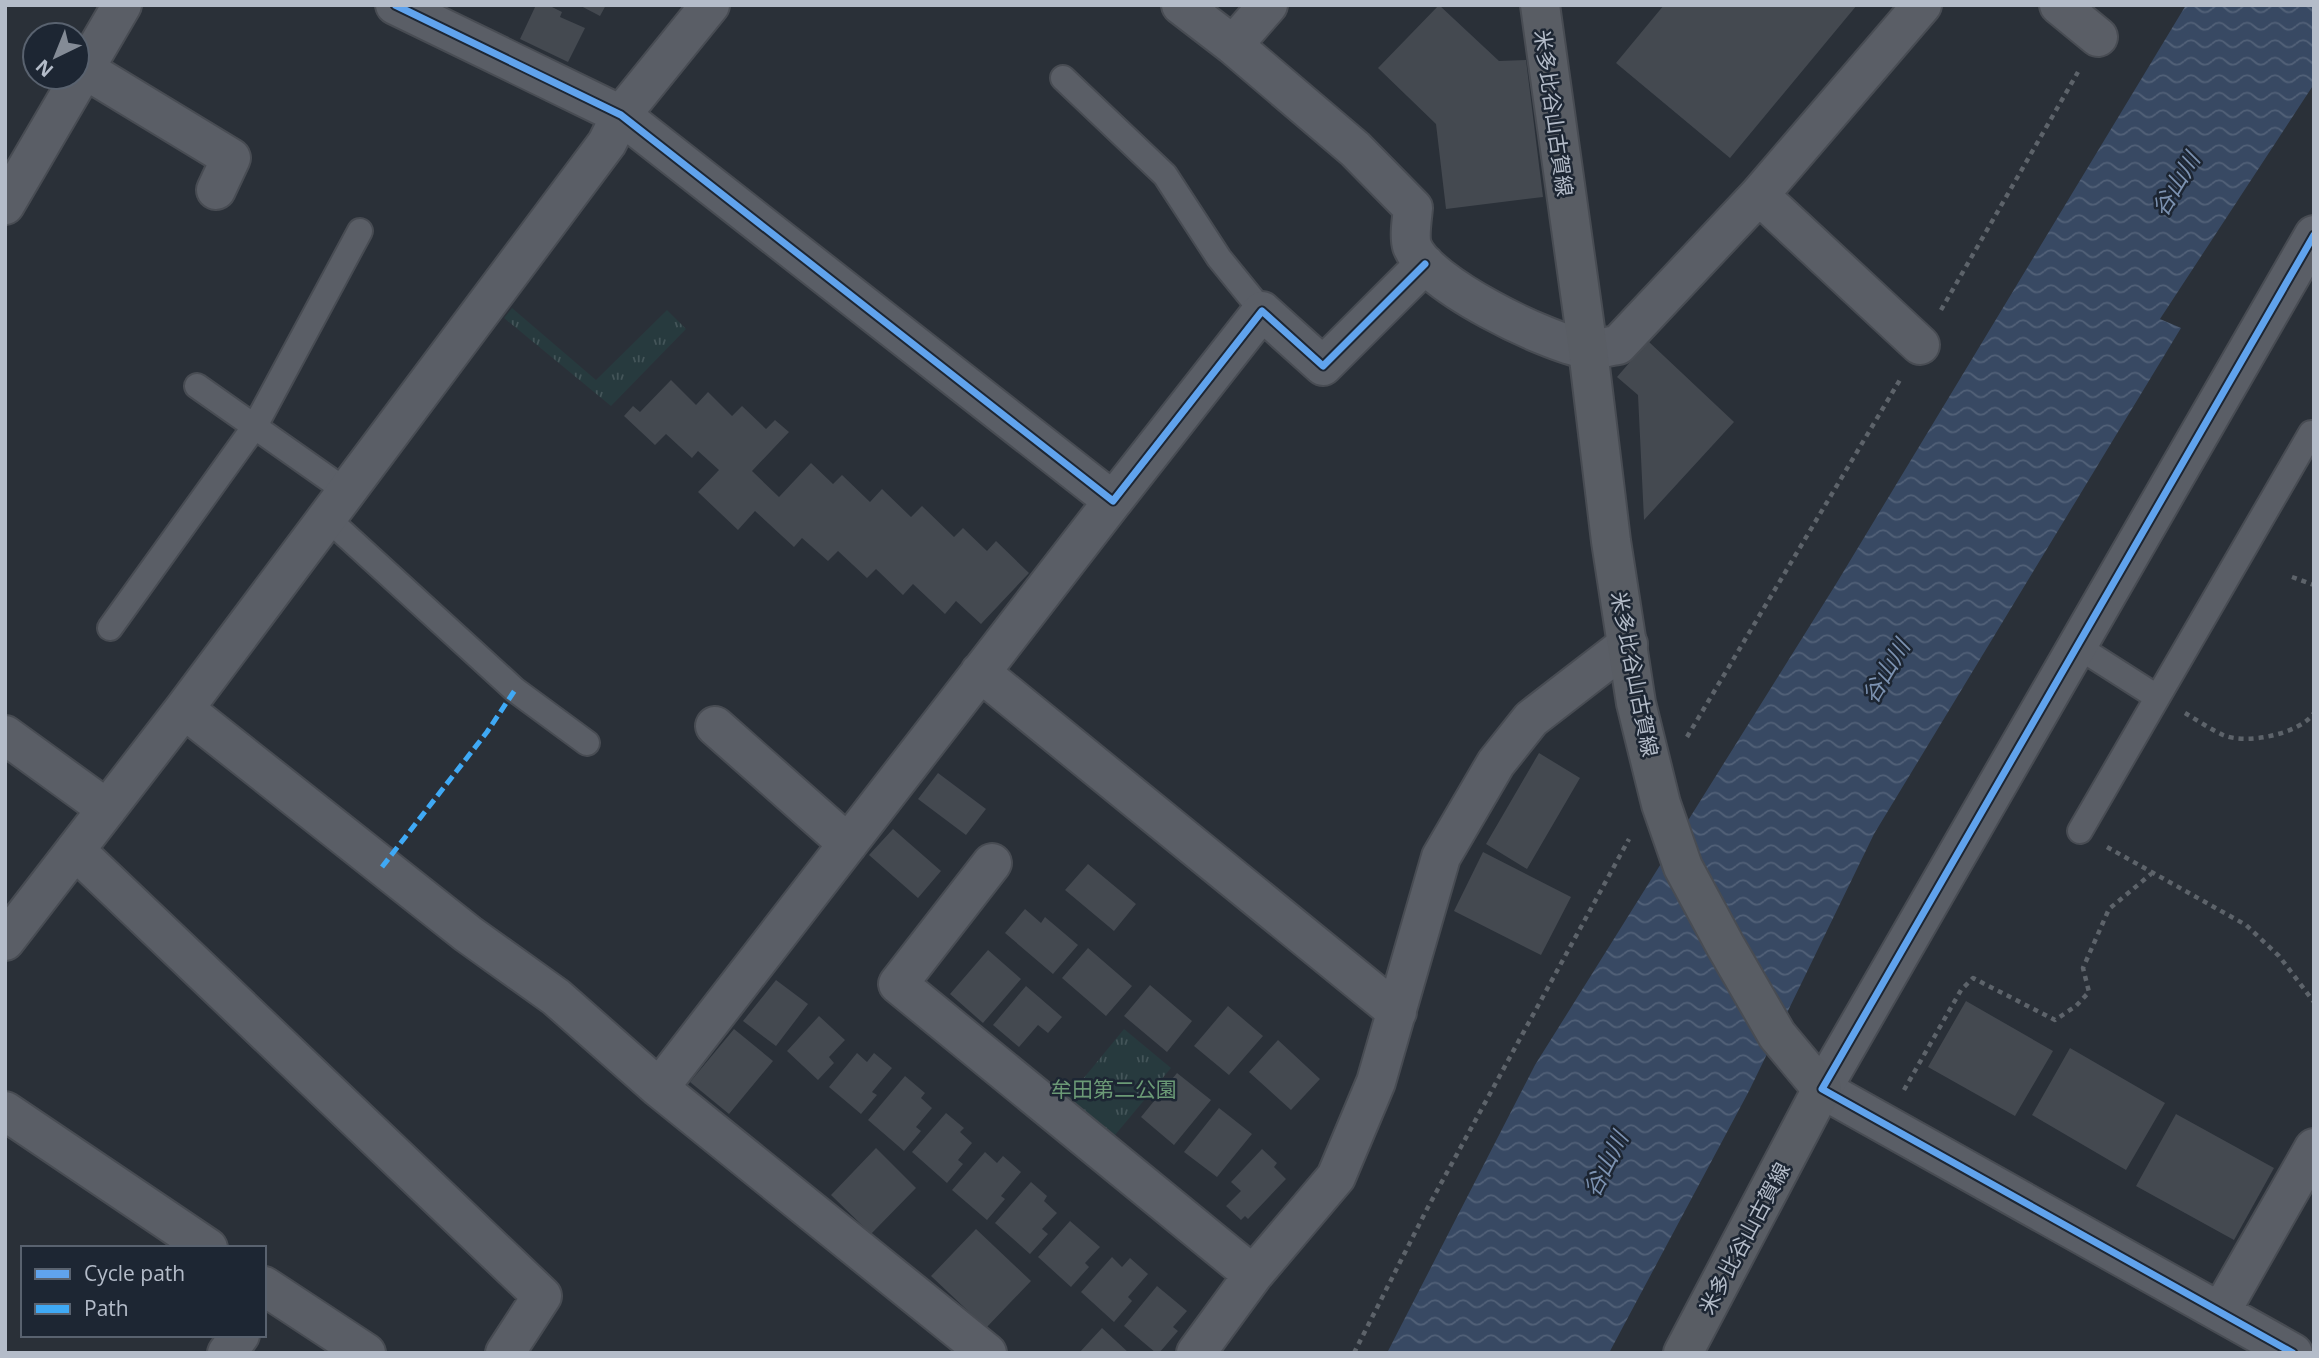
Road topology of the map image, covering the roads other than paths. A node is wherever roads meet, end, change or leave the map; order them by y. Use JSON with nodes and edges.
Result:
{"nodes":[{"id":1,"x":122,"y":5,"type":"edge"},
{"id":2,"x":395,"y":5,"type":"edge"},
{"id":3,"x":709,"y":5,"type":"edge"},
{"id":4,"x":1181,"y":5,"type":"edge"},
{"id":5,"x":1268,"y":5,"type":"edge"},
{"id":6,"x":1540,"y":5,"type":"edge"},
{"id":7,"x":1923,"y":5,"type":"edge"},
{"id":8,"x":2059,"y":5,"type":"edge"},
{"id":9,"x":2098,"y":37,"type":"road end"},
{"id":10,"x":1233,"y":45,"type":"junction"},
{"id":11,"x":91,"y":61,"type":"edge"},
{"id":12,"x":91,"y":73,"type":"edge"},
{"id":13,"x":1063,"y":78,"type":"dead end"},
{"id":14,"x":73,"y":91,"type":"edge"},
{"id":15,"x":621,"y":115,"type":"junction"},
{"id":16,"x":216,"y":190,"type":"dead end"},
{"id":17,"x":1759,"y":195,"type":"junction"},
{"id":18,"x":5,"y":205,"type":"edge"},
{"id":19,"x":360,"y":231,"type":"dead end"},
{"id":20,"x":2314,"y":234,"type":"edge"},
{"id":21,"x":1425,"y":264,"type":"junction"},
{"id":22,"x":1262,"y":311,"type":"junction"},
{"id":23,"x":1920,"y":345,"type":"road end"},
{"id":24,"x":1588,"y":350,"type":"junction"},
{"id":25,"x":197,"y":386,"type":"dead end"},
{"id":26,"x":255,"y":426,"type":"junction"},
{"id":27,"x":2311,"y":433,"type":"dead end"},
{"id":28,"x":1113,"y":500,"type":"junction"},
{"id":29,"x":337,"y":505,"type":"junction"},
{"id":30,"x":110,"y":628,"type":"dead end"},
{"id":31,"x":1628,"y":644,"type":"junction"},
{"id":32,"x":2077,"y":646,"type":"junction"},
{"id":33,"x":980,"y":672,"type":"junction"},
{"id":34,"x":2157,"y":696,"type":"junction"},
{"id":35,"x":184,"y":709,"type":"junction"},
{"id":36,"x":715,"y":726,"type":"dead end"},
{"id":37,"x":5,"y":735,"type":"edge"},
{"id":38,"x":586,"y":743,"type":"dead end"},
{"id":39,"x":107,"y":809,"type":"junction"},
{"id":40,"x":2080,"y":831,"type":"road end"},
{"id":41,"x":848,"y":844,"type":"junction"},
{"id":42,"x":75,"y":850,"type":"junction"},
{"id":43,"x":992,"y":863,"type":"dead end"},
{"id":44,"x":5,"y":941,"type":"edge"},
{"id":45,"x":1397,"y":1012,"type":"junction"},
{"id":46,"x":659,"y":1088,"type":"junction"},
{"id":47,"x":1822,"y":1089,"type":"junction"},
{"id":48,"x":5,"y":1111,"type":"edge"},
{"id":49,"x":2314,"y":1148,"type":"edge"},
{"id":50,"x":205,"y":1246,"type":"edge"},
{"id":51,"x":1253,"y":1275,"type":"junction"},
{"id":52,"x":267,"y":1292,"type":"edge"},
{"id":53,"x":2221,"y":1311,"type":"junction"},
{"id":54,"x":239,"y":1337,"type":"edge"},
{"id":55,"x":227,"y":1353,"type":"edge"},
{"id":56,"x":366,"y":1353,"type":"edge"},
{"id":57,"x":505,"y":1353,"type":"edge"},
{"id":58,"x":988,"y":1353,"type":"edge"},
{"id":59,"x":1196,"y":1353,"type":"edge"},
{"id":60,"x":1683,"y":1353,"type":"edge"},
{"id":61,"x":2293,"y":1353,"type":"edge"}],
"edges":[{"from":1,"to":11,"type":"street"},
{"from":2,"to":15,"type":"street"},
{"from":3,"to":15,"type":"street"},
{"from":4,"to":10,"type":"street"},
{"from":5,"to":10,"type":"street"},
{"from":6,"to":24,"type":"main road","name":"米多比谷山古賀線"},
{"from":7,"to":17,"type":"street"},
{"from":8,"to":9,"type":"street"},
{"from":10,"to":21,"type":"street"},
{"from":12,"to":16,"type":"street"},
{"from":13,"to":22,"type":"lane"},
{"from":14,"to":18,"type":"street"},
{"from":15,"to":28,"type":"street"},
{"from":15,"to":29,"type":"street"},
{"from":17,"to":23,"type":"street"},
{"from":17,"to":24,"type":"street"},
{"from":19,"to":26,"type":"lane"},
{"from":20,"to":32,"type":"street"},
{"from":21,"to":22,"type":"street"},
{"from":21,"to":24,"type":"street"},
{"from":22,"to":28,"type":"street"},
{"from":24,"to":31,"type":"main road","name":"米多比谷山古賀線"},
{"from":25,"to":26,"type":"lane"},
{"from":26,"to":29,"type":"lane"},
{"from":26,"to":30,"type":"lane"},
{"from":27,"to":34,"type":"lane"},
{"from":28,"to":33,"type":"street"},
{"from":29,"to":35,"type":"street"},
{"from":29,"to":38,"type":"lane"},
{"from":31,"to":45,"type":"street"},
{"from":31,"to":47,"type":"main road","name":"米多比谷山古賀線"},
{"from":32,"to":34,"type":"lane"},
{"from":32,"to":47,"type":"street"},
{"from":33,"to":41,"type":"street"},
{"from":33,"to":45,"type":"street"},
{"from":34,"to":40,"type":"lane"},
{"from":35,"to":39,"type":"street"},
{"from":35,"to":46,"type":"street"},
{"from":36,"to":41,"type":"street"},
{"from":37,"to":39,"type":"street"},
{"from":39,"to":42,"type":"street"},
{"from":41,"to":46,"type":"street"},
{"from":42,"to":44,"type":"street"},
{"from":42,"to":57,"type":"street"},
{"from":43,"to":51,"type":"street"},
{"from":45,"to":51,"type":"street"},
{"from":46,"to":58,"type":"street"},
{"from":47,"to":53,"type":"street"},
{"from":47,"to":60,"type":"main road","name":"米多比谷山古賀線"},
{"from":48,"to":50,"type":"street"},
{"from":49,"to":53,"type":"street"},
{"from":51,"to":59,"type":"street"},
{"from":52,"to":56,"type":"street"},
{"from":53,"to":61,"type":"street"},
{"from":54,"to":55,"type":"street"}]}
